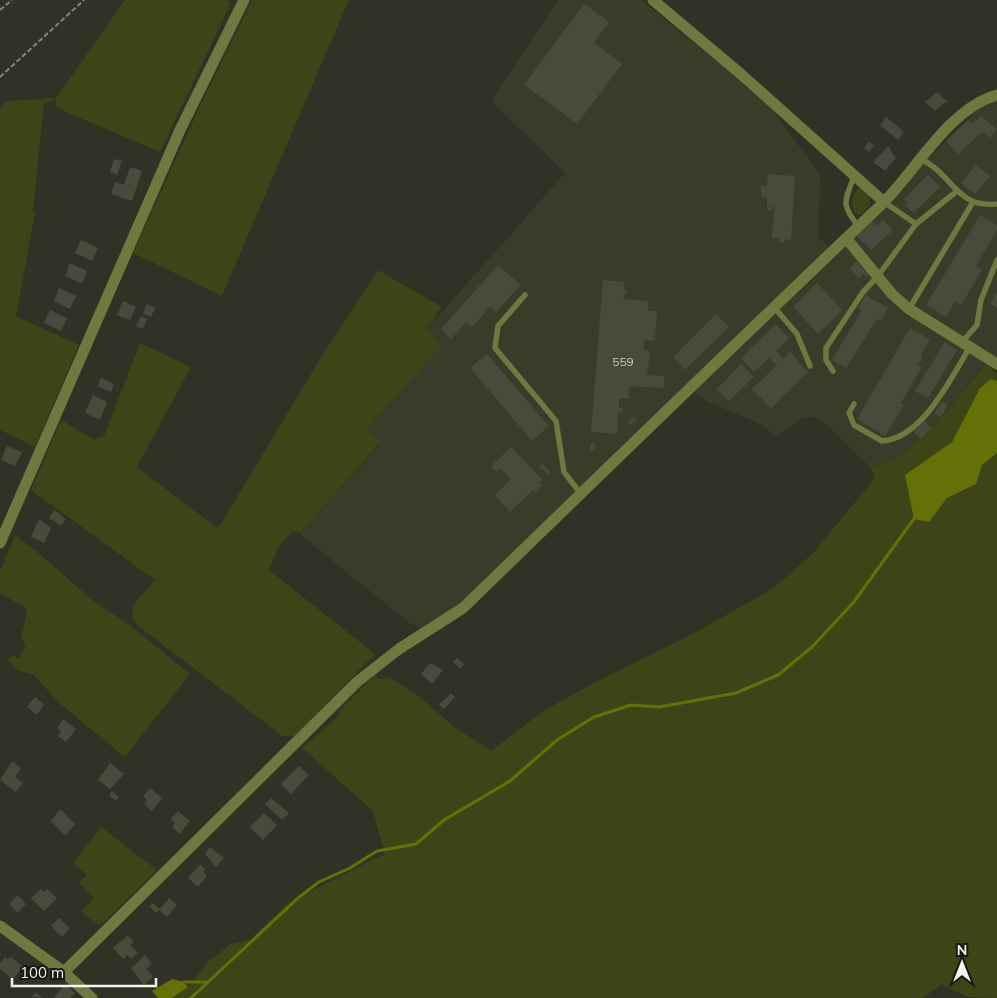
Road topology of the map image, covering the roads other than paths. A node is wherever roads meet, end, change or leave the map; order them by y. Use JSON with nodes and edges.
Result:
{"nodes":[{"id":1,"x":244,"y":0,"type":"edge"},
{"id":2,"x":654,"y":0,"type":"edge"},
{"id":3,"x":997,"y":95,"type":"edge"},
{"id":4,"x":921,"y":159,"type":"junction"},
{"id":5,"x":855,"y":174,"type":"junction"},
{"id":6,"x":957,"y":191,"type":"junction"},
{"id":7,"x":884,"y":202,"type":"junction"},
{"id":8,"x":973,"y":202,"type":"junction"},
{"id":9,"x":997,"y":204,"type":"edge"},
{"id":10,"x":916,"y":224,"type":"junction"},
{"id":11,"x":858,"y":226,"type":"junction"},
{"id":12,"x":846,"y":238,"type":"junction"},
{"id":13,"x":997,"y":260,"type":"edge"},
{"id":14,"x":878,"y":276,"type":"junction"},
{"id":15,"x":526,"y":295,"type":"dead end"},
{"id":16,"x":774,"y":307,"type":"junction"},
{"id":17,"x":909,"y":309,"type":"junction"},
{"id":18,"x":966,"y":345,"type":"junction"},
{"id":19,"x":997,"y":364,"type":"edge"},
{"id":20,"x":810,"y":366,"type":"dead end"},
{"id":21,"x":833,"y":371,"type":"dead end"},
{"id":22,"x":854,"y":404,"type":"dead end"},
{"id":23,"x":581,"y":494,"type":"junction"},
{"id":24,"x":0,"y":543,"type":"edge"},
{"id":25,"x":0,"y":926,"type":"edge"},
{"id":26,"x":64,"y":972,"type":"junction"},
{"id":27,"x":92,"y":998,"type":"edge"}],
"edges":[{"from":1,"to":24,"type":"street"},
{"from":2,"to":5,"type":"street"},
{"from":3,"to":4,"type":"street"},
{"from":4,"to":6,"type":"lane"},
{"from":4,"to":7,"type":"street"},
{"from":5,"to":7,"type":"street"},
{"from":5,"to":11,"type":"lane"},
{"from":6,"to":8,"type":"lane"},
{"from":6,"to":10,"type":"lane"},
{"from":7,"to":10,"type":"lane"},
{"from":7,"to":11,"type":"street"},
{"from":8,"to":9,"type":"lane"},
{"from":8,"to":17,"type":"lane"},
{"from":10,"to":14,"type":"lane"},
{"from":11,"to":12,"type":"street"},
{"from":12,"to":14,"type":"street"},
{"from":12,"to":16,"type":"street"},
{"from":13,"to":18,"type":"lane"},
{"from":14,"to":17,"type":"street"},
{"from":14,"to":21,"type":"lane"},
{"from":15,"to":23,"type":"lane"},
{"from":16,"to":20,"type":"lane"},
{"from":16,"to":23,"type":"street"},
{"from":17,"to":18,"type":"street"},
{"from":18,"to":19,"type":"street"},
{"from":18,"to":22,"type":"lane"},
{"from":23,"to":26,"type":"street"},
{"from":25,"to":26,"type":"street"},
{"from":26,"to":27,"type":"street"}]}
